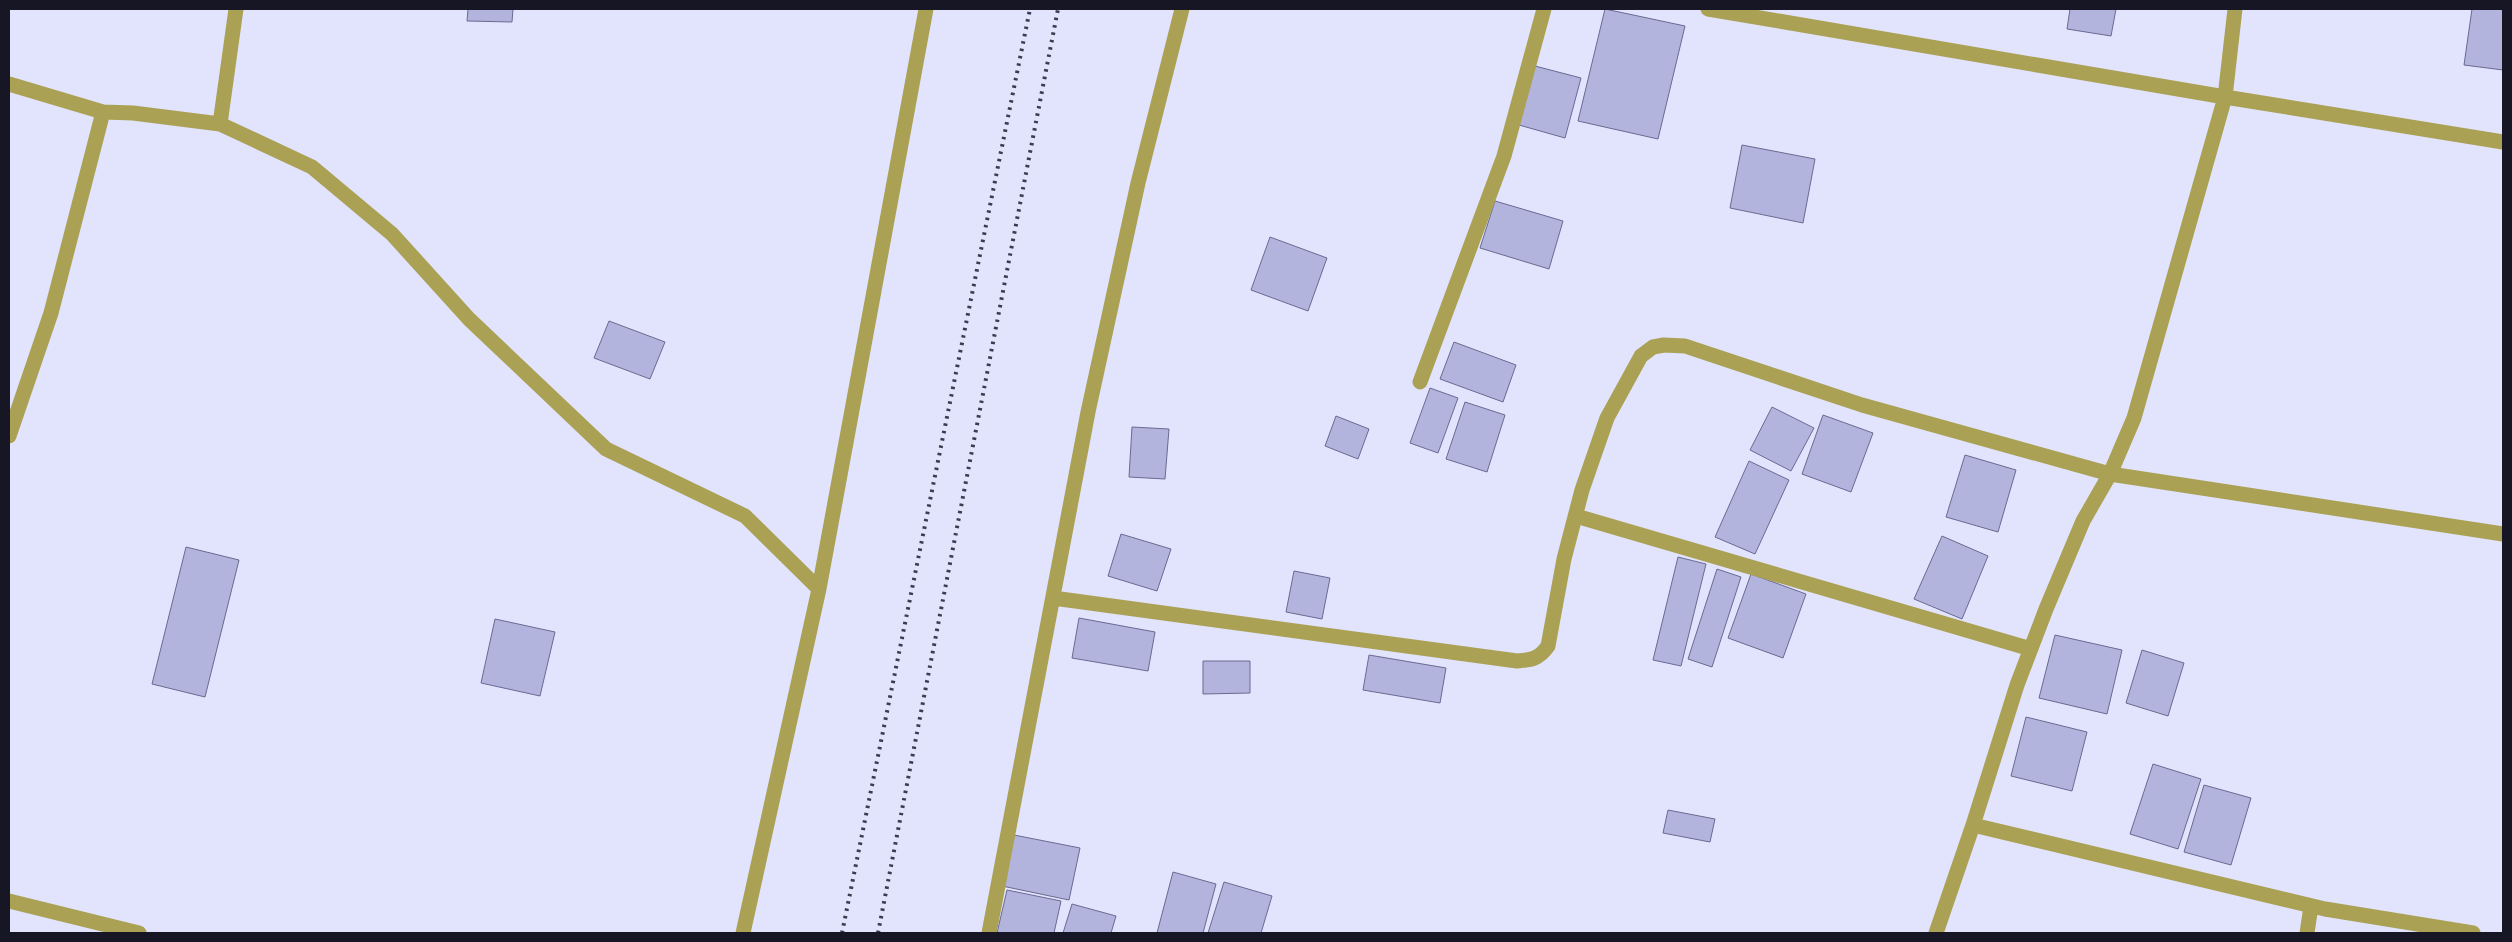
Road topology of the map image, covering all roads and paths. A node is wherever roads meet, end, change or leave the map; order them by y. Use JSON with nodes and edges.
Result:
{"nodes":[{"id":1,"x":236,"y":9,"type":"edge"},
{"id":2,"x":926,"y":9,"type":"edge"},
{"id":3,"x":1182,"y":9,"type":"edge"},
{"id":4,"x":1544,"y":9,"type":"edge"},
{"id":5,"x":1708,"y":9,"type":"edge"},
{"id":6,"x":2235,"y":9,"type":"edge"},
{"id":7,"x":9,"y":84,"type":"edge"},
{"id":8,"x":2225,"y":97,"type":"junction"},
{"id":9,"x":103,"y":112,"type":"junction"},
{"id":10,"x":220,"y":124,"type":"junction"},
{"id":11,"x":2503,"y":142,"type":"edge"},
{"id":12,"x":1420,"y":382,"type":"dead end"},
{"id":13,"x":9,"y":436,"type":"edge"},
{"id":14,"x":2110,"y":474,"type":"junction"},
{"id":15,"x":1576,"y":516,"type":"junction"},
{"id":16,"x":2503,"y":534,"type":"edge"},
{"id":17,"x":819,"y":589,"type":"junction"},
{"id":18,"x":1053,"y":598,"type":"junction"},
{"id":19,"x":2031,"y":649,"type":"junction"},
{"id":20,"x":1974,"y":825,"type":"junction"},
{"id":21,"x":9,"y":901,"type":"edge"},
{"id":22,"x":2312,"y":906,"type":"junction"},
{"id":23,"x":139,"y":933,"type":"edge"},
{"id":24,"x":743,"y":933,"type":"edge"},
{"id":25,"x":989,"y":933,"type":"edge"},
{"id":26,"x":1936,"y":933,"type":"edge"},
{"id":27,"x":2307,"y":933,"type":"edge"},
{"id":28,"x":2473,"y":933,"type":"edge"}],
"edges":[{"from":1,"to":10,"type":"street"},
{"from":2,"to":17,"type":"street"},
{"from":3,"to":18,"type":"street"},
{"from":4,"to":12,"type":"street"},
{"from":5,"to":8,"type":"street"},
{"from":6,"to":8,"type":"street"},
{"from":7,"to":9,"type":"street"},
{"from":8,"to":11,"type":"street"},
{"from":8,"to":14,"type":"street"},
{"from":9,"to":10,"type":"street"},
{"from":9,"to":13,"type":"street"},
{"from":10,"to":17,"type":"street"},
{"from":14,"to":15,"type":"street"},
{"from":14,"to":16,"type":"street"},
{"from":14,"to":19,"type":"street"},
{"from":15,"to":18,"type":"street"},
{"from":15,"to":19,"type":"street"},
{"from":17,"to":24,"type":"street"},
{"from":18,"to":25,"type":"street"},
{"from":19,"to":20,"type":"street"},
{"from":20,"to":22,"type":"street"},
{"from":20,"to":26,"type":"street"},
{"from":21,"to":23,"type":"street"},
{"from":22,"to":27,"type":"street"},
{"from":22,"to":28,"type":"street"}]}
